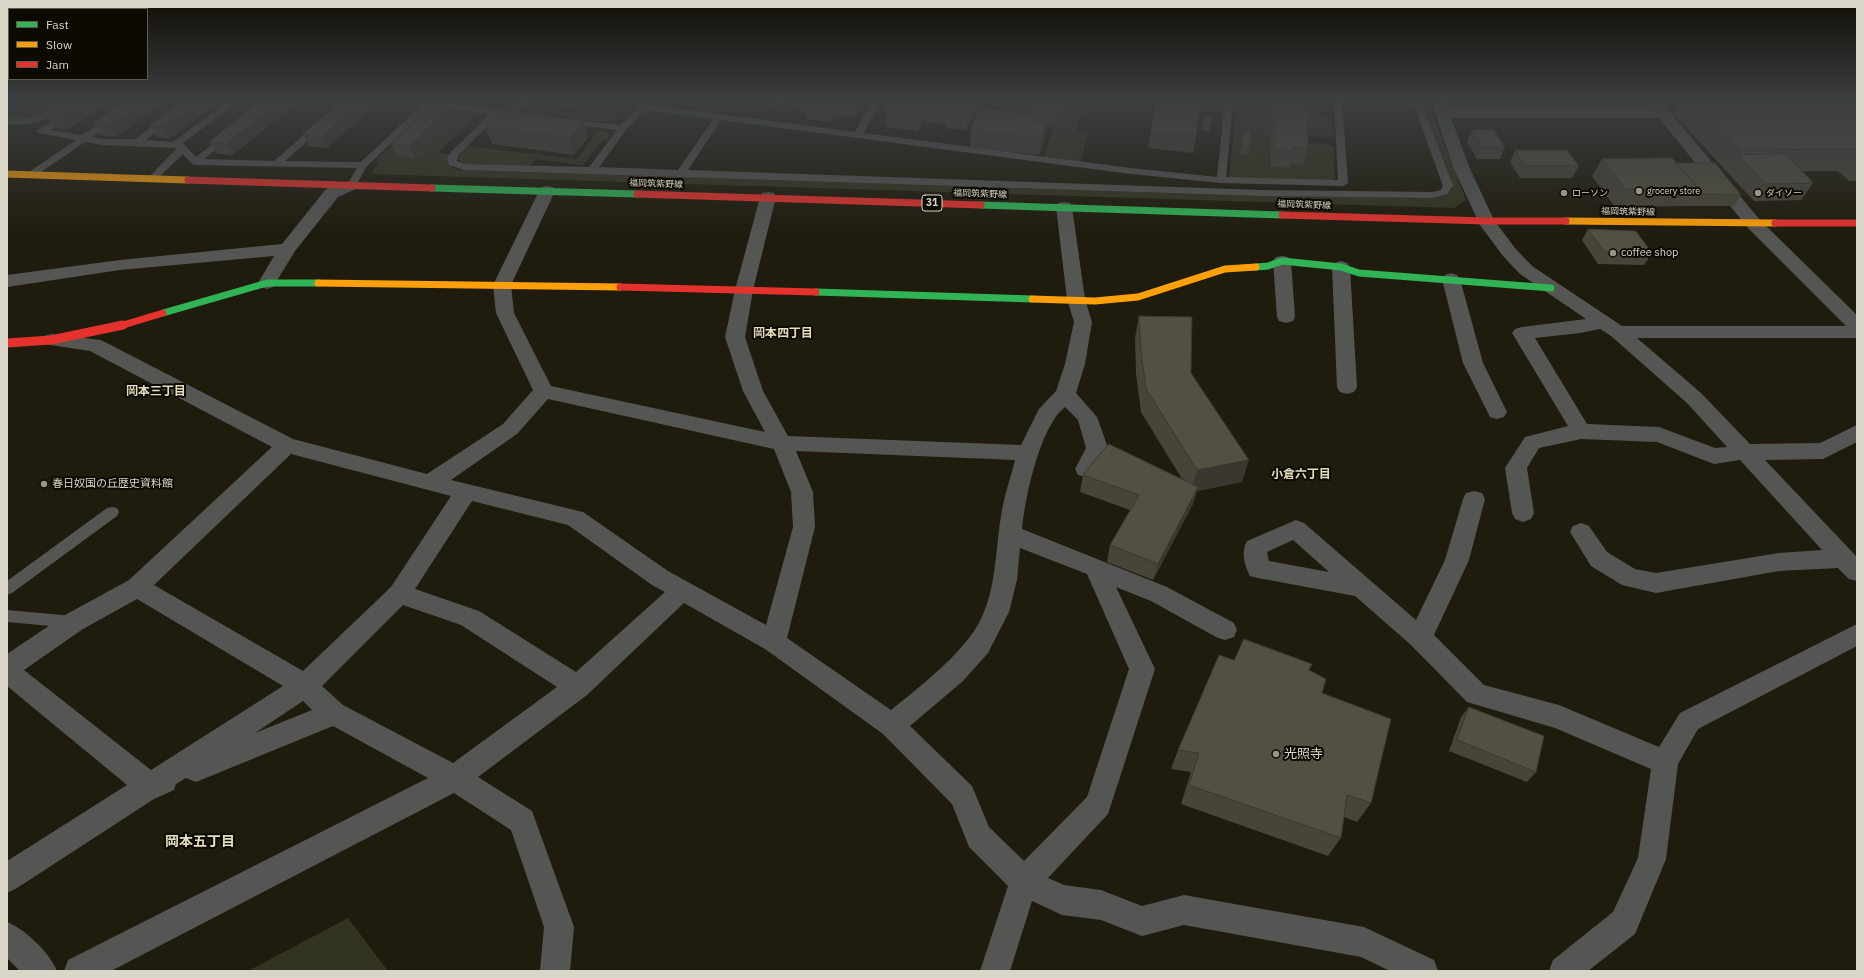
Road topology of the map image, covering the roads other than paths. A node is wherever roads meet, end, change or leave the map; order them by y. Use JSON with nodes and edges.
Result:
{"nodes":[{"id":1,"x":72,"y":147,"type":"edge"},
{"id":2,"x":176,"y":147,"type":"edge"},
{"id":3,"x":179,"y":147,"type":"junction"},
{"id":4,"x":214,"y":147,"type":"edge"},
{"id":5,"x":296,"y":147,"type":"edge"},
{"id":6,"x":383,"y":147,"type":"edge"},
{"id":7,"x":462,"y":147,"type":"edge"},
{"id":8,"x":609,"y":147,"type":"edge"},
{"id":9,"x":699,"y":147,"type":"edge"},
{"id":10,"x":943,"y":147,"type":"edge"},
{"id":11,"x":1224,"y":147,"type":"edge"},
{"id":12,"x":1341,"y":147,"type":"edge"},
{"id":13,"x":1434,"y":147,"type":"edge"},
{"id":14,"x":1454,"y":147,"type":"edge"},
{"id":15,"x":1691,"y":147,"type":"edge"},
{"id":16,"x":195,"y":162,"type":"junction"},
{"id":17,"x":277,"y":163,"type":"junction"},
{"id":18,"x":363,"y":165,"type":"junction"},
{"id":19,"x":592,"y":170,"type":"junction"},
{"id":20,"x":681,"y":173,"type":"junction"},
{"id":21,"x":7,"y":174,"type":"edge"},
{"id":22,"x":32,"y":174,"type":"junction"},
{"id":23,"x":153,"y":178,"type":"junction"},
{"id":24,"x":1221,"y":180,"type":"junction"},
{"id":25,"x":352,"y":185,"type":"junction"},
{"id":26,"x":547,"y":191,"type":"junction"},
{"id":27,"x":768,"y":197,"type":"junction"},
{"id":28,"x":1064,"y":207,"type":"junction"},
{"id":29,"x":1486,"y":221,"type":"junction"},
{"id":30,"x":1857,"y":223,"type":"edge"},
{"id":31,"x":1754,"y":224,"type":"junction"},
{"id":32,"x":287,"y":249,"type":"junction"},
{"id":33,"x":1282,"y":261,"type":"junction"},
{"id":34,"x":1341,"y":267,"type":"junction"},
{"id":35,"x":1451,"y":280,"type":"junction"},
{"id":36,"x":7,"y":281,"type":"edge"},
{"id":37,"x":267,"y":283,"type":"junction"},
{"id":38,"x":502,"y":285,"type":"junction"},
{"id":39,"x":1551,"y":288,"type":"junction"},
{"id":40,"x":744,"y":290,"type":"junction"},
{"id":41,"x":1076,"y":299,"type":"junction"},
{"id":42,"x":1286,"y":317,"type":"dead end"},
{"id":43,"x":1857,"y":326,"type":"edge"},
{"id":44,"x":1610,"y":327,"type":"junction"},
{"id":45,"x":1857,"y":332,"type":"edge"},
{"id":46,"x":51,"y":340,"type":"junction"},
{"id":47,"x":7,"y":343,"type":"edge"},
{"id":48,"x":1347,"y":387,"type":"dead end"},
{"id":49,"x":544,"y":391,"type":"junction"},
{"id":50,"x":1065,"y":394,"type":"junction"},
{"id":51,"x":1497,"y":412,"type":"dead end"},
{"id":52,"x":1581,"y":431,"type":"junction"},
{"id":53,"x":1857,"y":433,"type":"edge"},
{"id":54,"x":782,"y":443,"type":"junction"},
{"id":55,"x":287,"y":445,"type":"junction"},
{"id":56,"x":1745,"y":452,"type":"junction"},
{"id":57,"x":1028,"y":453,"type":"junction"},
{"id":58,"x":1086,"y":469,"type":"edge"},
{"id":59,"x":430,"y":483,"type":"junction"},
{"id":60,"x":466,"y":492,"type":"junction"},
{"id":61,"x":1474,"y":499,"type":"dead end"},
{"id":62,"x":112,"y":512,"type":"dead end"},
{"id":63,"x":1523,"y":513,"type":"dead end"},
{"id":64,"x":1581,"y":532,"type":"dead end"},
{"id":65,"x":1010,"y":534,"type":"junction"},
{"id":66,"x":1850,"y":565,"type":"edge"},
{"id":67,"x":1096,"y":568,"type":"junction"},
{"id":68,"x":137,"y":587,"type":"junction"},
{"id":69,"x":1362,"y":587,"type":"dead end"},
{"id":70,"x":7,"y":589,"type":"edge"},
{"id":71,"x":683,"y":590,"type":"junction"},
{"id":72,"x":399,"y":594,"type":"junction"},
{"id":73,"x":7,"y":616,"type":"edge"},
{"id":74,"x":74,"y":622,"type":"junction"},
{"id":75,"x":1225,"y":630,"type":"dead end"},
{"id":76,"x":1857,"y":634,"type":"edge"},
{"id":77,"x":1420,"y":638,"type":"junction"},
{"id":78,"x":774,"y":642,"type":"junction"},
{"id":79,"x":7,"y":668,"type":"edge"},
{"id":80,"x":7,"y":671,"type":"edge"},
{"id":81,"x":305,"y":686,"type":"junction"},
{"id":82,"x":578,"y":687,"type":"junction"},
{"id":83,"x":334,"y":713,"type":"junction"},
{"id":84,"x":892,"y":726,"type":"junction"},
{"id":85,"x":1665,"y":762,"type":"junction"},
{"id":86,"x":455,"y":778,"type":"junction"},
{"id":87,"x":151,"y":787,"type":"junction"},
{"id":88,"x":7,"y":878,"type":"edge"},
{"id":89,"x":1024,"y":882,"type":"junction"},
{"id":90,"x":7,"y":936,"type":"edge"},
{"id":91,"x":1565,"y":970,"type":"edge"},
{"id":92,"x":42,"y":971,"type":"edge"},
{"id":93,"x":79,"y":971,"type":"edge"},
{"id":94,"x":555,"y":971,"type":"edge"},
{"id":95,"x":996,"y":971,"type":"edge"},
{"id":96,"x":1423,"y":971,"type":"edge"}],
"edges":[{"from":1,"to":22,"type":"lane"},
{"from":2,"to":3,"type":"lane"},
{"from":3,"to":16,"type":"lane"},
{"from":3,"to":23,"type":"lane"},
{"from":4,"to":16,"type":"lane"},
{"from":5,"to":17,"type":"lane"},
{"from":6,"to":18,"type":"lane"},
{"from":7,"to":19,"type":"lane"},
{"from":8,"to":19,"type":"lane"},
{"from":9,"to":20,"type":"lane"},
{"from":10,"to":24,"type":"lane"},
{"from":11,"to":24,"type":"lane"},
{"from":12,"to":24,"type":"lane"},
{"from":13,"to":20,"type":"lane"},
{"from":14,"to":29,"type":"street"},
{"from":15,"to":31,"type":"street"},
{"from":16,"to":17,"type":"lane"},
{"from":17,"to":18,"type":"lane"},
{"from":18,"to":25,"type":"lane"},
{"from":19,"to":20,"type":"lane"},
{"from":21,"to":22,"type":"main road","name":"福岡筑紫野線","number":"31"},
{"from":22,"to":23,"type":"main road","name":"福岡筑紫野線","number":"31"},
{"from":23,"to":25,"type":"main road","name":"福岡筑紫野線","number":"31"},
{"from":25,"to":26,"type":"main road","name":"福岡筑紫野線","number":"31"},
{"from":25,"to":32,"type":"street"},
{"from":26,"to":27,"type":"main road","name":"福岡筑紫野線","number":"31"},
{"from":26,"to":38,"type":"street"},
{"from":27,"to":28,"type":"main road","name":"福岡筑紫野線","number":"31"},
{"from":27,"to":40,"type":"street"},
{"from":28,"to":29,"type":"main road","name":"福岡筑紫野線","number":"31"},
{"from":28,"to":41,"type":"street"},
{"from":29,"to":31,"type":"main road","name":"福岡筑紫野線","number":"31"},
{"from":29,"to":39,"type":"street"},
{"from":30,"to":31,"type":"main road","name":"福岡筑紫野線","number":"31"},
{"from":31,"to":43,"type":"street"},
{"from":32,"to":36,"type":"street"},
{"from":32,"to":37,"type":"street"},
{"from":33,"to":34,"type":"main road"},
{"from":33,"to":41,"type":"main road"},
{"from":33,"to":42,"type":"street"},
{"from":34,"to":35,"type":"main road"},
{"from":34,"to":48,"type":"street"},
{"from":35,"to":39,"type":"main road"},
{"from":35,"to":51,"type":"street"},
{"from":37,"to":38,"type":"main road"},
{"from":37,"to":46,"type":"main road"},
{"from":38,"to":40,"type":"main road"},
{"from":38,"to":49,"type":"street"},
{"from":39,"to":44,"type":"street"},
{"from":40,"to":41,"type":"main road"},
{"from":40,"to":54,"type":"street"},
{"from":41,"to":50,"type":"street"},
{"from":44,"to":45,"type":"street"},
{"from":44,"to":52,"type":"street"},
{"from":44,"to":56,"type":"street"},
{"from":46,"to":47,"type":"main road"},
{"from":46,"to":55,"type":"street"},
{"from":49,"to":54,"type":"street"},
{"from":49,"to":59,"type":"street"},
{"from":50,"to":57,"type":"street"},
{"from":50,"to":58,"type":"street"},
{"from":52,"to":56,"type":"street"},
{"from":52,"to":63,"type":"street"},
{"from":53,"to":56,"type":"street"},
{"from":54,"to":57,"type":"street"},
{"from":54,"to":78,"type":"street"},
{"from":55,"to":59,"type":"street"},
{"from":55,"to":68,"type":"street"},
{"from":56,"to":66,"type":"street"},
{"from":57,"to":65,"type":"street"},
{"from":59,"to":60,"type":"street"},
{"from":60,"to":71,"type":"street"},
{"from":60,"to":72,"type":"street"},
{"from":61,"to":77,"type":"street"},
{"from":62,"to":70,"type":"lane"},
{"from":64,"to":66,"type":"street"},
{"from":65,"to":67,"type":"street"},
{"from":65,"to":84,"type":"street"},
{"from":67,"to":75,"type":"street"},
{"from":67,"to":89,"type":"street"},
{"from":68,"to":74,"type":"street"},
{"from":68,"to":81,"type":"street"},
{"from":69,"to":77,"type":"street"},
{"from":71,"to":78,"type":"street"},
{"from":71,"to":82,"type":"street"},
{"from":72,"to":81,"type":"street"},
{"from":72,"to":82,"type":"street"},
{"from":73,"to":74,"type":"lane"},
{"from":74,"to":79,"type":"street"},
{"from":76,"to":85,"type":"street"},
{"from":77,"to":85,"type":"street"},
{"from":78,"to":84,"type":"street"},
{"from":80,"to":87,"type":"street"},
{"from":81,"to":83,"type":"street"},
{"from":81,"to":87,"type":"street"},
{"from":82,"to":86,"type":"street"},
{"from":83,"to":86,"type":"street"},
{"from":83,"to":87,"type":"street"},
{"from":84,"to":89,"type":"street"},
{"from":85,"to":91,"type":"street"},
{"from":86,"to":93,"type":"street"},
{"from":86,"to":94,"type":"street"},
{"from":87,"to":88,"type":"street"},
{"from":89,"to":95,"type":"street"},
{"from":89,"to":96,"type":"street"},
{"from":90,"to":92,"type":"street"}]}
